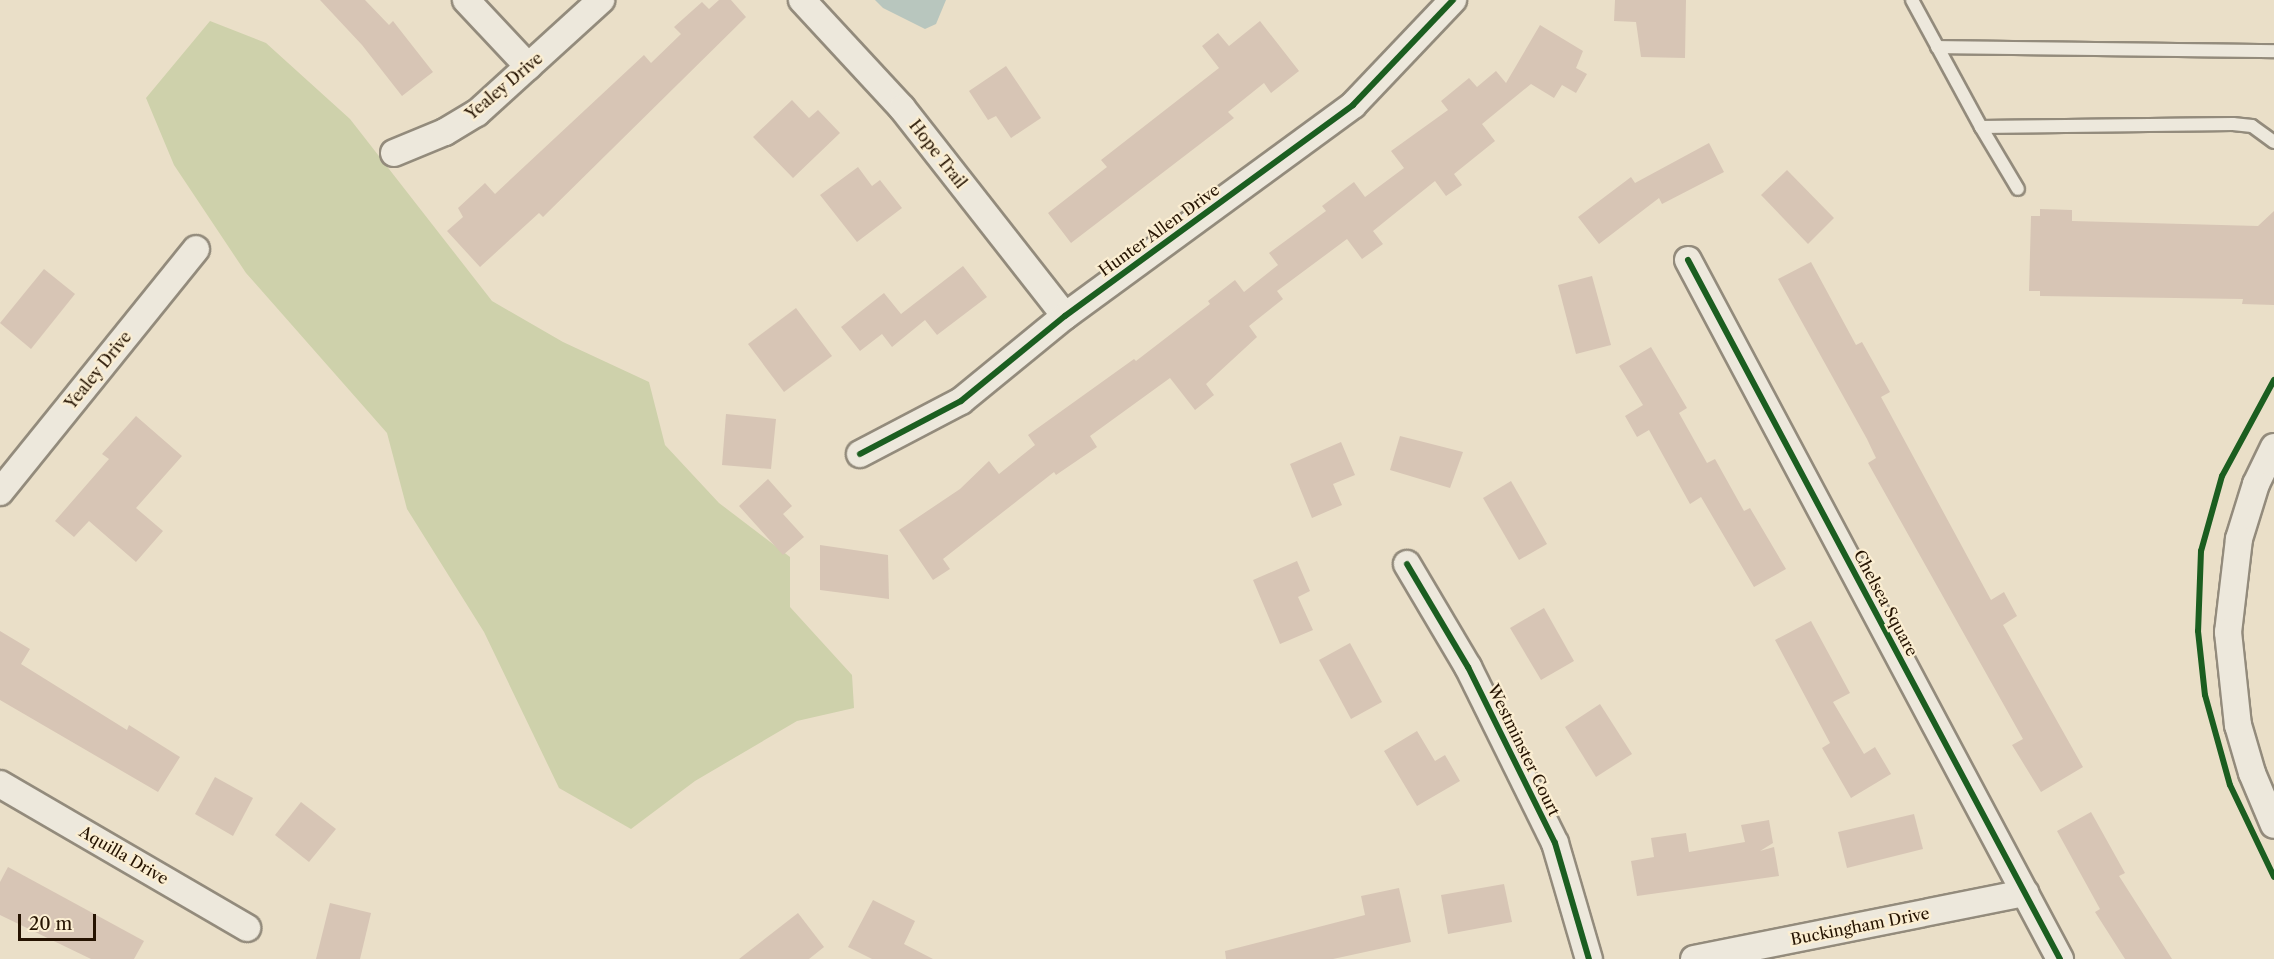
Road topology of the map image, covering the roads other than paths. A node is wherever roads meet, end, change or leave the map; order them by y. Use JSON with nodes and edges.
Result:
{"nodes":[{"id":1,"x":466,"y":0,"type":"edge"},
{"id":2,"x":601,"y":0,"type":"edge"},
{"id":3,"x":802,"y":0,"type":"edge"},
{"id":4,"x":1453,"y":0,"type":"edge"},
{"id":5,"x":1912,"y":0,"type":"edge"},
{"id":6,"x":1937,"y":47,"type":"junction"},
{"id":7,"x":2274,"y":51,"type":"edge"},
{"id":8,"x":528,"y":66,"type":"junction"},
{"id":9,"x":1981,"y":127,"type":"junction"},
{"id":10,"x":2274,"y":142,"type":"edge"},
{"id":11,"x":394,"y":153,"type":"dead end"},
{"id":12,"x":2018,"y":189,"type":"dead end"},
{"id":13,"x":196,"y":249,"type":"dead end"},
{"id":14,"x":1688,"y":260,"type":"dead end"},
{"id":15,"x":1065,"y":316,"type":"junction"},
{"id":16,"x":2274,"y":447,"type":"edge"},
{"id":17,"x":860,"y":454,"type":"dead end"},
{"id":18,"x":0,"y":492,"type":"edge"},
{"id":19,"x":1407,"y":564,"type":"dead end"},
{"id":20,"x":0,"y":784,"type":"edge"},
{"id":21,"x":2274,"y":825,"type":"edge"},
{"id":22,"x":2025,"y":893,"type":"junction"},
{"id":23,"x":247,"y":928,"type":"dead end"},
{"id":24,"x":1589,"y":959,"type":"edge"},
{"id":25,"x":1694,"y":959,"type":"edge"},
{"id":26,"x":2060,"y":959,"type":"edge"}],
"edges":[{"from":1,"to":8,"type":"street"},
{"from":2,"to":8,"type":"street","name":"Yealey Drive"},
{"from":3,"to":15,"type":"street","name":"Hope Trail"},
{"from":4,"to":15,"type":"street","name":"Hunter Allen Drive"},
{"from":5,"to":6,"type":"lane"},
{"from":6,"to":7,"type":"lane"},
{"from":6,"to":9,"type":"lane"},
{"from":8,"to":11,"type":"street","name":"Yealey Drive"},
{"from":9,"to":10,"type":"lane"},
{"from":9,"to":12,"type":"lane"},
{"from":13,"to":18,"type":"street","name":"Yealey Drive"},
{"from":14,"to":22,"type":"street","name":"Chelsea Square"},
{"from":15,"to":17,"type":"street","name":"Hunter Allen Drive"},
{"from":16,"to":21,"type":"street"},
{"from":19,"to":24,"type":"street","name":"Westminster Court"},
{"from":20,"to":23,"type":"street","name":"Aquilla Drive"},
{"from":22,"to":25,"type":"street","name":"Buckingham Drive"},
{"from":22,"to":26,"type":"street","name":"Chelsea Square"}]}
